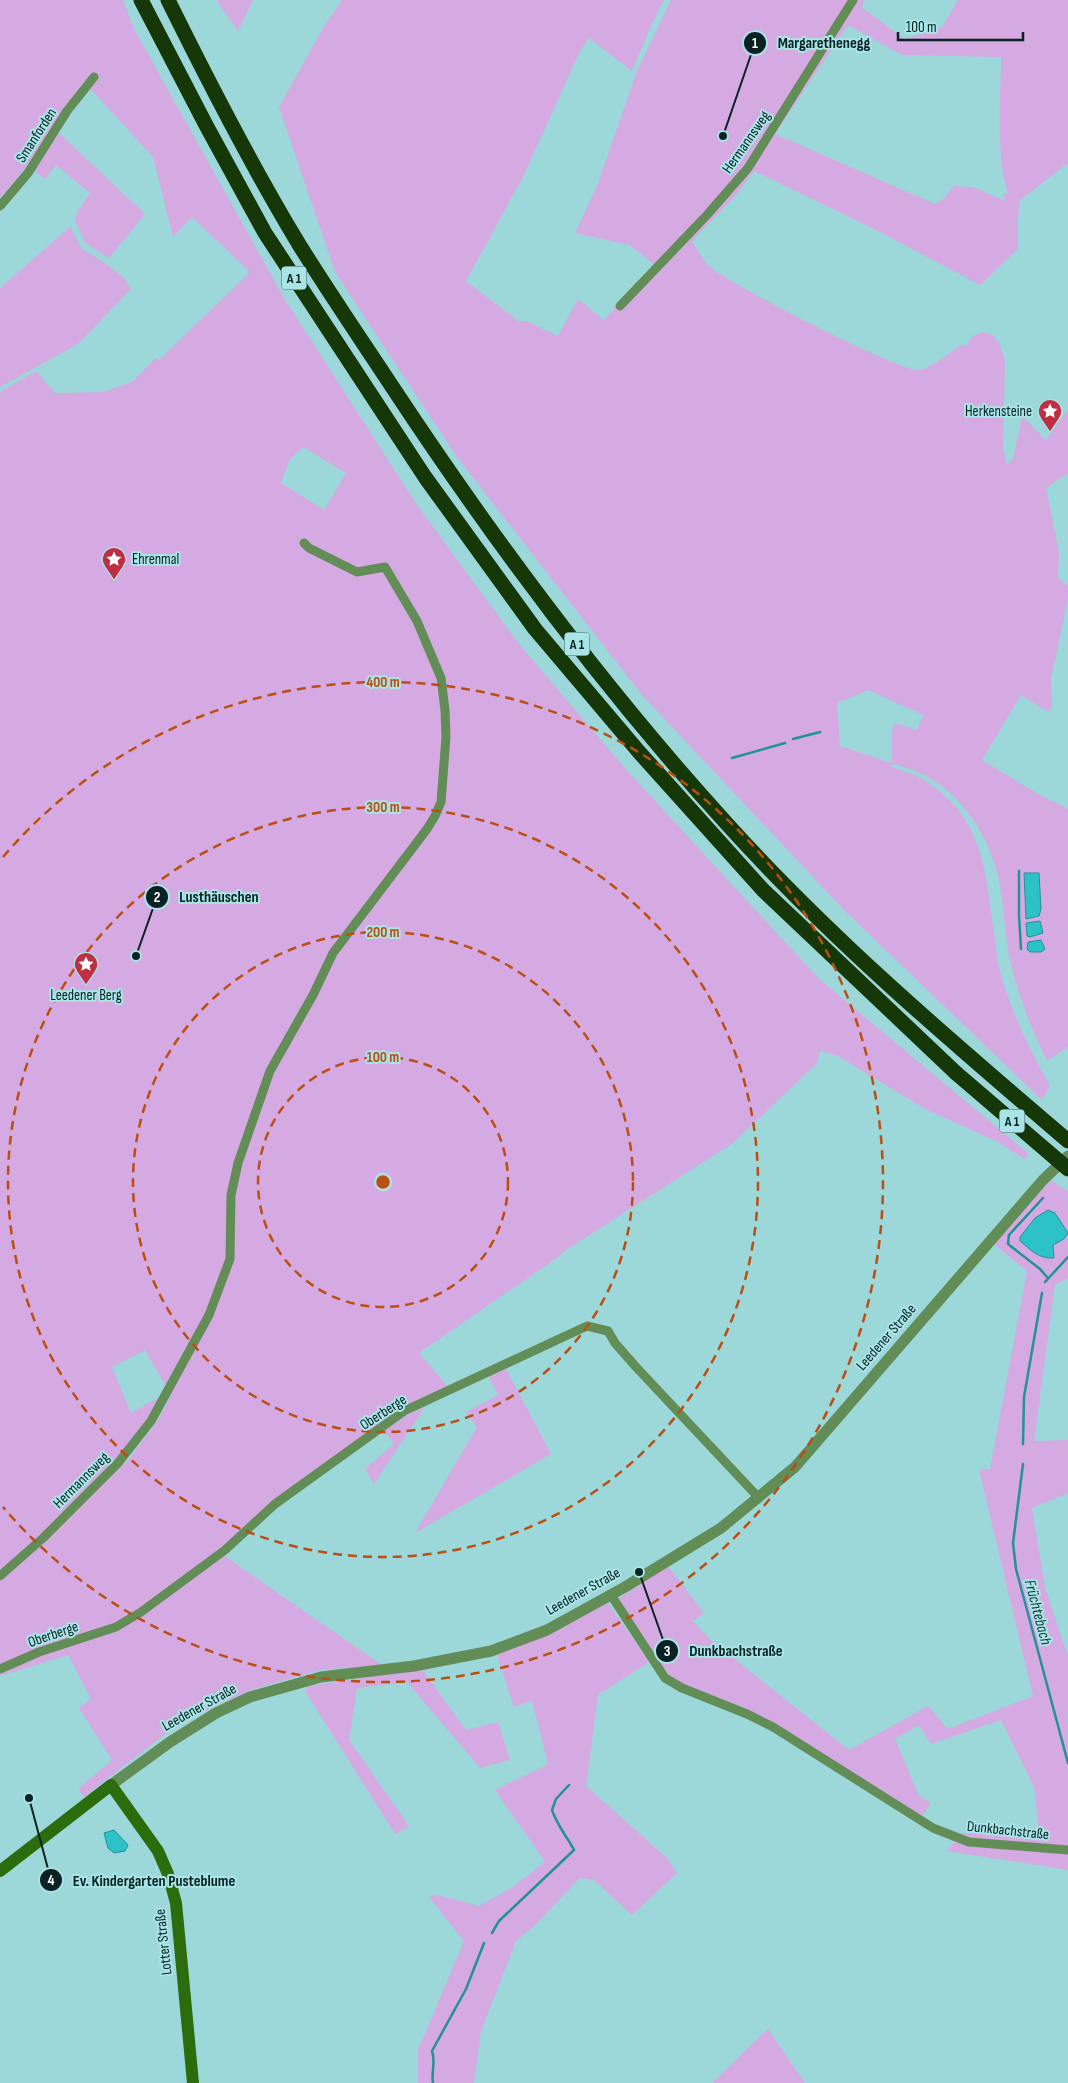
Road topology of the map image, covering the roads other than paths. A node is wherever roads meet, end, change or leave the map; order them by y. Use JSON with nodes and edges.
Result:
{"nodes":[{"id":1,"x":141,"y":0,"type":"edge"},
{"id":2,"x":168,"y":0,"type":"edge"},
{"id":3,"x":854,"y":0,"type":"edge"},
{"id":4,"x":94,"y":78,"type":"dead end"},
{"id":5,"x":0,"y":206,"type":"edge"},
{"id":6,"x":620,"y":306,"type":"dead end"},
{"id":7,"x":304,"y":543,"type":"dead end"},
{"id":8,"x":1068,"y":1141,"type":"edge"},
{"id":9,"x":1068,"y":1156,"type":"edge"},
{"id":10,"x":1068,"y":1169,"type":"edge"},
{"id":11,"x":759,"y":1498,"type":"junction"},
{"id":12,"x":0,"y":1576,"type":"edge"},
{"id":13,"x":610,"y":1595,"type":"junction"},
{"id":14,"x":0,"y":1669,"type":"edge"},
{"id":15,"x":111,"y":1785,"type":"junction"},
{"id":16,"x":1068,"y":1850,"type":"edge"},
{"id":17,"x":0,"y":1871,"type":"edge"},
{"id":18,"x":193,"y":2083,"type":"edge"}],
"edges":[{"from":1,"to":10,"type":"highway","number":"A 1","bridge":true},
{"from":2,"to":8,"type":"highway","number":"A 1"},
{"from":3,"to":6,"type":"street","name":"Hermannsweg"},
{"from":4,"to":5,"type":"street","name":"Smanforden"},
{"from":7,"to":12,"type":"street","name":"Hermannsweg"},
{"from":9,"to":11,"type":"street","name":"Leedener Straße"},
{"from":11,"to":13,"type":"street","name":"Leedener Straße"},
{"from":11,"to":14,"type":"street","name":"Oberberge"},
{"from":13,"to":15,"type":"street","name":"Leedener Straße"},
{"from":13,"to":16,"type":"street","name":"Dunkbachstraße"},
{"from":15,"to":17,"type":"main road","name":"Leedener Straße"},
{"from":15,"to":18,"type":"main road","name":"Lotter Straße"}]}
